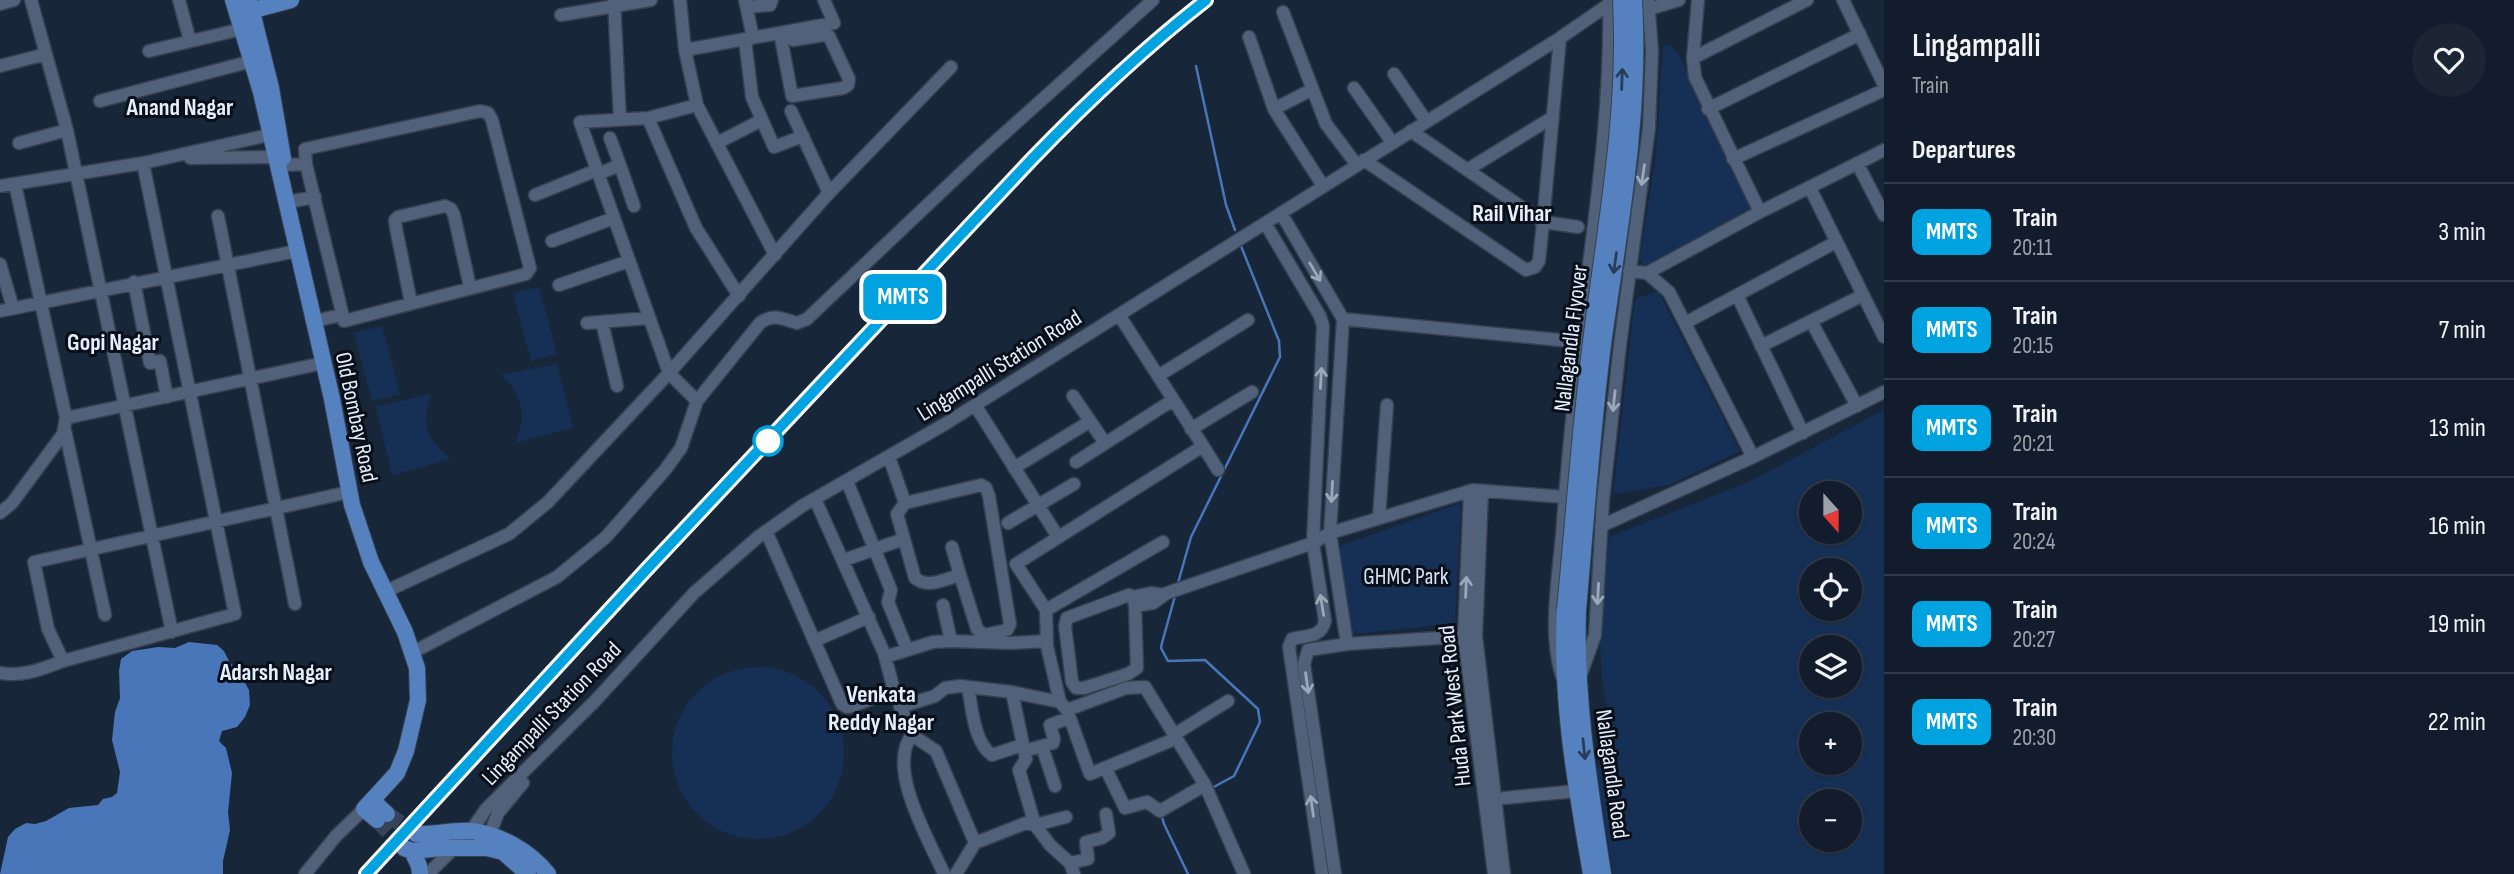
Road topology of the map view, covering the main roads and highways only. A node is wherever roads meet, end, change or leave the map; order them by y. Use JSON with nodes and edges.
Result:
{"nodes":[{"id":1,"x":291,"y":0,"type":"edge"},
{"id":2,"x":1634,"y":0,"type":"edge"},
{"id":3,"x":1614,"y":2,"type":"edge"},
{"id":4,"x":243,"y":8,"type":"edge"},
{"id":5,"x":279,"y":161,"type":"junction"},
{"id":6,"x":1572,"y":610,"type":"junction"},
{"id":7,"x":1571,"y":682,"type":"junction"},
{"id":8,"x":416,"y":834,"type":"tunnel mouth"},
{"id":9,"x":539,"y":872,"type":"edge"},
{"id":10,"x":420,"y":874,"type":"edge"},
{"id":11,"x":1591,"y":874,"type":"edge"},
{"id":12,"x":1603,"y":874,"type":"edge"}],
"edges":[{"from":1,"to":4,"type":"main road"},
{"from":2,"to":6,"type":"main road","name":"Nallagandla Flyover","one_way":true,"bridge":true},
{"from":6,"to":3,"type":"main road","name":"Nallagandla Flyover","one_way":true,"bridge":true},
{"from":4,"to":5,"type":"main road","name":"Old Bombay Road"},
{"from":4,"to":5,"type":"main road"},
{"from":5,"to":5,"type":"main road","name":"Old Bombay Road"},
{"from":6,"to":7,"type":"main road","name":"Nallagandla Flyover"},
{"from":7,"to":11,"type":"main road","name":"Nallagandla Road"},
{"from":7,"to":12,"type":"main road","name":"Nallagandla Road","one_way":true},
{"from":8,"to":9,"type":"main road"},
{"from":9,"to":10,"type":"main road"}]}
